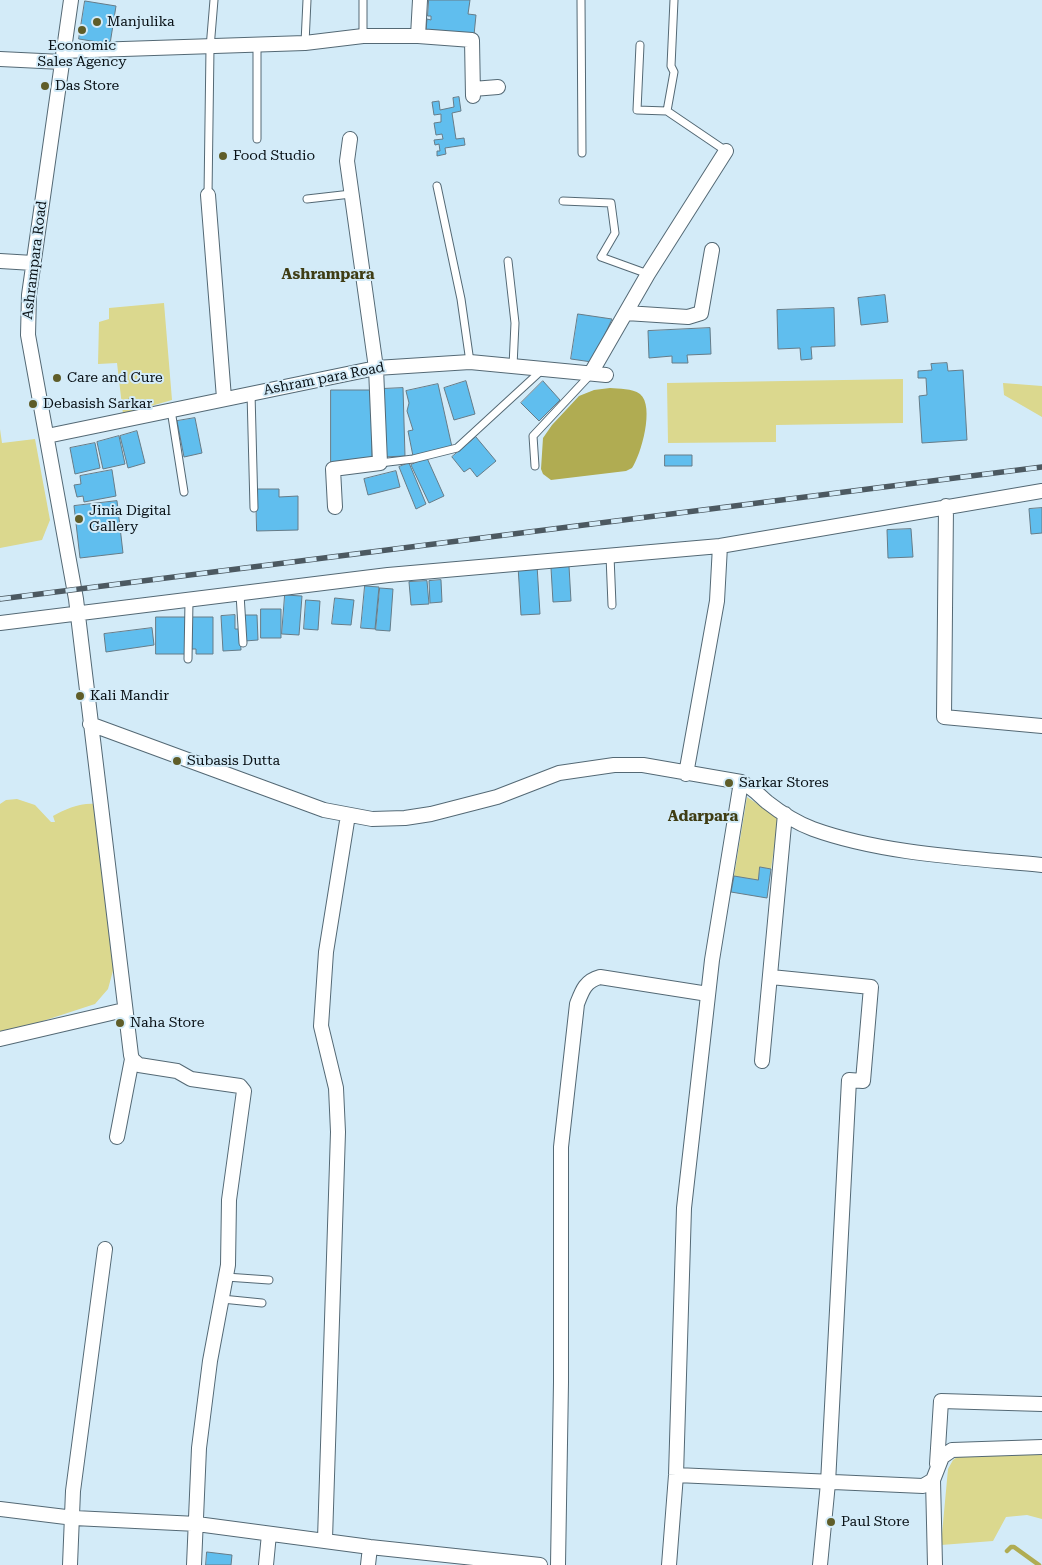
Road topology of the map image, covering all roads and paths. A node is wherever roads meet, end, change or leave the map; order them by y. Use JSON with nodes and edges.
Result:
{"nodes":[{"id":1,"x":71,"y":0,"type":"edge"},
{"id":2,"x":214,"y":0,"type":"edge"},
{"id":3,"x":307,"y":0,"type":"edge"},
{"id":4,"x":363,"y":0,"type":"edge"},
{"id":5,"x":420,"y":0,"type":"edge"},
{"id":6,"x":581,"y":0,"type":"edge"},
{"id":7,"x":674,"y":0,"type":"edge"},
{"id":8,"x":363,"y":36,"type":"junction"},
{"id":9,"x":418,"y":36,"type":"junction"},
{"id":10,"x":304,"y":43,"type":"junction"},
{"id":11,"x":258,"y":45,"type":"junction"},
{"id":12,"x":640,"y":45,"type":"dead end"},
{"id":13,"x":210,"y":48,"type":"junction"},
{"id":14,"x":62,"y":57,"type":"junction"},
{"id":15,"x":0,"y":59,"type":"edge"},
{"id":16,"x":498,"y":86,"type":"dead end"},
{"id":17,"x":667,"y":111,"type":"junction"},
{"id":18,"x":257,"y":139,"type":"dead end"},
{"id":19,"x":350,"y":139,"type":"dead end"},
{"id":20,"x":726,"y":151,"type":"joint"},
{"id":21,"x":582,"y":153,"type":"dead end"},
{"id":22,"x":437,"y":186,"type":"dead end"},
{"id":23,"x":351,"y":194,"type":"junction"},
{"id":24,"x":208,"y":195,"type":"joint"},
{"id":25,"x":307,"y":199,"type":"dead end"},
{"id":26,"x":563,"y":201,"type":"dead end"},
{"id":27,"x":712,"y":250,"type":"dead end"},
{"id":28,"x":0,"y":261,"type":"edge"},
{"id":29,"x":508,"y":261,"type":"dead end"},
{"id":30,"x":33,"y":263,"type":"junction"},
{"id":31,"x":648,"y":274,"type":"junction"},
{"id":32,"x":626,"y":313,"type":"junction"},
{"id":33,"x":470,"y":362,"type":"junction"},
{"id":34,"x":513,"y":366,"type":"junction"},
{"id":35,"x":376,"y":368,"type":"junction"},
{"id":36,"x":544,"y":369,"type":"junction"},
{"id":37,"x":591,"y":373,"type":"junction"},
{"id":38,"x":606,"y":375,"type":"dead end"},
{"id":39,"x":251,"y":393,"type":"junction"},
{"id":40,"x":224,"y":398,"type":"junction"},
{"id":41,"x":171,"y":410,"type":"junction"},
{"id":42,"x":47,"y":436,"type":"junction"},
{"id":43,"x":380,"y":463,"type":"junction"},
{"id":44,"x":535,"y":466,"type":"dead end"},
{"id":45,"x":1042,"y":491,"type":"edge"},
{"id":46,"x":184,"y":492,"type":"dead end"},
{"id":47,"x":946,"y":506,"type":"junction"},
{"id":48,"x":335,"y":507,"type":"dead end"},
{"id":49,"x":254,"y":508,"type":"dead end"},
{"id":50,"x":720,"y":546,"type":"junction"},
{"id":51,"x":610,"y":556,"type":"junction"},
{"id":52,"x":240,"y":594,"type":"junction"},
{"id":53,"x":189,"y":601,"type":"junction"},
{"id":54,"x":612,"y":605,"type":"dead end"},
{"id":55,"x":78,"y":615,"type":"junction"},
{"id":56,"x":0,"y":623,"type":"edge"},
{"id":57,"x":243,"y":643,"type":"dead end"},
{"id":58,"x":188,"y":659,"type":"dead end"},
{"id":59,"x":90,"y":724,"type":"junction"},
{"id":60,"x":1042,"y":726,"type":"edge"},
{"id":61,"x":686,"y":774,"type":"junction"},
{"id":62,"x":741,"y":782,"type":"junction"},
{"id":63,"x":785,"y":814,"type":"junction"},
{"id":64,"x":348,"y":815,"type":"junction"},
{"id":65,"x":1042,"y":865,"type":"edge"},
{"id":66,"x":771,"y":977,"type":"junction"},
{"id":67,"x":708,"y":994,"type":"junction"},
{"id":68,"x":124,"y":1010,"type":"junction"},
{"id":69,"x":0,"y":1039,"type":"edge"},
{"id":70,"x":132,"y":1060,"type":"junction"},
{"id":71,"x":762,"y":1061,"type":"dead end"},
{"id":72,"x":117,"y":1137,"type":"dead end"},
{"id":73,"x":106,"y":1249,"type":"dead end"},
{"id":74,"x":226,"y":1278,"type":"junction"},
{"id":75,"x":269,"y":1280,"type":"dead end"},
{"id":76,"x":222,"y":1299,"type":"junction"},
{"id":77,"x":262,"y":1303,"type":"dead end"},
{"id":78,"x":1042,"y":1404,"type":"edge"},
{"id":79,"x":1042,"y":1448,"type":"edge"},
{"id":80,"x":676,"y":1475,"type":"junction"},
{"id":81,"x":935,"y":1476,"type":"junction"},
{"id":82,"x":828,"y":1483,"type":"junction"},
{"id":83,"x":0,"y":1509,"type":"edge"},
{"id":84,"x":74,"y":1518,"type":"junction"},
{"id":85,"x":197,"y":1524,"type":"junction"},
{"id":86,"x":269,"y":1534,"type":"junction"},
{"id":87,"x":325,"y":1540,"type":"junction"},
{"id":88,"x":370,"y":1547,"type":"junction"},
{"id":89,"x":498,"y":1562,"type":"edge"},
{"id":90,"x":70,"y":1565,"type":"edge"},
{"id":91,"x":194,"y":1565,"type":"edge"},
{"id":92,"x":266,"y":1565,"type":"edge"},
{"id":93,"x":368,"y":1565,"type":"edge"},
{"id":94,"x":540,"y":1565,"type":"edge"},
{"id":95,"x":558,"y":1565,"type":"edge"},
{"id":96,"x":669,"y":1565,"type":"edge"},
{"id":97,"x":820,"y":1565,"type":"edge"},
{"id":98,"x":935,"y":1565,"type":"edge"}],
"edges":[{"from":1,"to":14,"type":"street","name":"Ashrampara Road"},
{"from":2,"to":13,"type":"lane"},
{"from":3,"to":10,"type":"lane"},
{"from":4,"to":8,"type":"lane"},
{"from":5,"to":9,"type":"street"},
{"from":6,"to":21,"type":"lane"},
{"from":7,"to":17,"type":"lane"},
{"from":8,"to":9,"type":"street"},
{"from":8,"to":10,"type":"street"},
{"from":9,"to":16,"type":"street"},
{"from":10,"to":11,"type":"street"},
{"from":11,"to":13,"type":"street"},
{"from":11,"to":18,"type":"lane"},
{"from":12,"to":17,"type":"lane"},
{"from":13,"to":14,"type":"street"},
{"from":13,"to":24,"type":"lane"},
{"from":14,"to":15,"type":"street"},
{"from":14,"to":30,"type":"street","name":"Ashrampara Road"},
{"from":17,"to":20,"type":"lane"},
{"from":19,"to":23,"type":"street"},
{"from":20,"to":31,"type":"street"},
{"from":22,"to":33,"type":"lane"},
{"from":23,"to":25,"type":"lane"},
{"from":23,"to":35,"type":"street"},
{"from":24,"to":40,"type":"street"},
{"from":26,"to":31,"type":"lane"},
{"from":27,"to":32,"type":"street"},
{"from":28,"to":30,"type":"street"},
{"from":29,"to":34,"type":"lane"},
{"from":30,"to":42,"type":"street","name":"Ashrampara Road"},
{"from":31,"to":32,"type":"street"},
{"from":32,"to":37,"type":"street"},
{"from":33,"to":34,"type":"street","name":"Ashram para Road"},
{"from":33,"to":35,"type":"street","name":"Ashram para Road"},
{"from":34,"to":36,"type":"street","name":"Ashram para Road"},
{"from":35,"to":39,"type":"street","name":"Ashram para Road"},
{"from":35,"to":43,"type":"street"},
{"from":36,"to":37,"type":"street","name":"Ashram para Road"},
{"from":36,"to":43,"type":"lane"},
{"from":37,"to":38,"type":"street","name":"Ashram para Road"},
{"from":37,"to":44,"type":"lane"},
{"from":39,"to":40,"type":"street","name":"Ashram para Road"},
{"from":39,"to":49,"type":"lane"},
{"from":40,"to":41,"type":"street","name":"Ashram para Road"},
{"from":41,"to":42,"type":"street","name":"Ashram para Road"},
{"from":41,"to":46,"type":"lane"},
{"from":42,"to":55,"type":"street","name":"Ashrampara Road"},
{"from":43,"to":48,"type":"street"},
{"from":45,"to":47,"type":"street"},
{"from":47,"to":50,"type":"street"},
{"from":47,"to":60,"type":"street"},
{"from":50,"to":51,"type":"street"},
{"from":50,"to":61,"type":"street"},
{"from":51,"to":52,"type":"street"},
{"from":51,"to":54,"type":"lane"},
{"from":52,"to":53,"type":"street"},
{"from":52,"to":57,"type":"lane"},
{"from":53,"to":55,"type":"street"},
{"from":53,"to":58,"type":"lane"},
{"from":55,"to":56,"type":"street"},
{"from":55,"to":59,"type":"street","name":"Ashrampara Road"},
{"from":59,"to":64,"type":"street"},
{"from":59,"to":68,"type":"street","name":"Ashrampara Road"},
{"from":61,"to":62,"type":"street"},
{"from":61,"to":64,"type":"street"},
{"from":62,"to":63,"type":"street"},
{"from":62,"to":67,"type":"street"},
{"from":63,"to":65,"type":"street"},
{"from":63,"to":66,"type":"street"},
{"from":64,"to":87,"type":"street"},
{"from":66,"to":71,"type":"street"},
{"from":66,"to":82,"type":"street"},
{"from":67,"to":80,"type":"street"},
{"from":67,"to":95,"type":"street"},
{"from":68,"to":69,"type":"street"},
{"from":68,"to":70,"type":"street","name":"Ashrampara Road"},
{"from":70,"to":72,"type":"street"},
{"from":70,"to":74,"type":"street"},
{"from":73,"to":84,"type":"street"},
{"from":74,"to":75,"type":"lane"},
{"from":74,"to":76,"type":"street"},
{"from":76,"to":77,"type":"lane"},
{"from":76,"to":85,"type":"street"},
{"from":78,"to":81,"type":"street"},
{"from":79,"to":81,"type":"street"},
{"from":80,"to":82,"type":"street"},
{"from":80,"to":96,"type":"street"},
{"from":81,"to":82,"type":"street"},
{"from":81,"to":98,"type":"street"},
{"from":82,"to":97,"type":"street"},
{"from":83,"to":84,"type":"street"},
{"from":84,"to":85,"type":"street"},
{"from":84,"to":90,"type":"street"},
{"from":85,"to":86,"type":"street"},
{"from":85,"to":91,"type":"street"},
{"from":86,"to":87,"type":"street"},
{"from":86,"to":92,"type":"street"},
{"from":87,"to":88,"type":"street"},
{"from":88,"to":89,"type":"street"},
{"from":88,"to":93,"type":"street"},
{"from":89,"to":94,"type":"street"}]}
